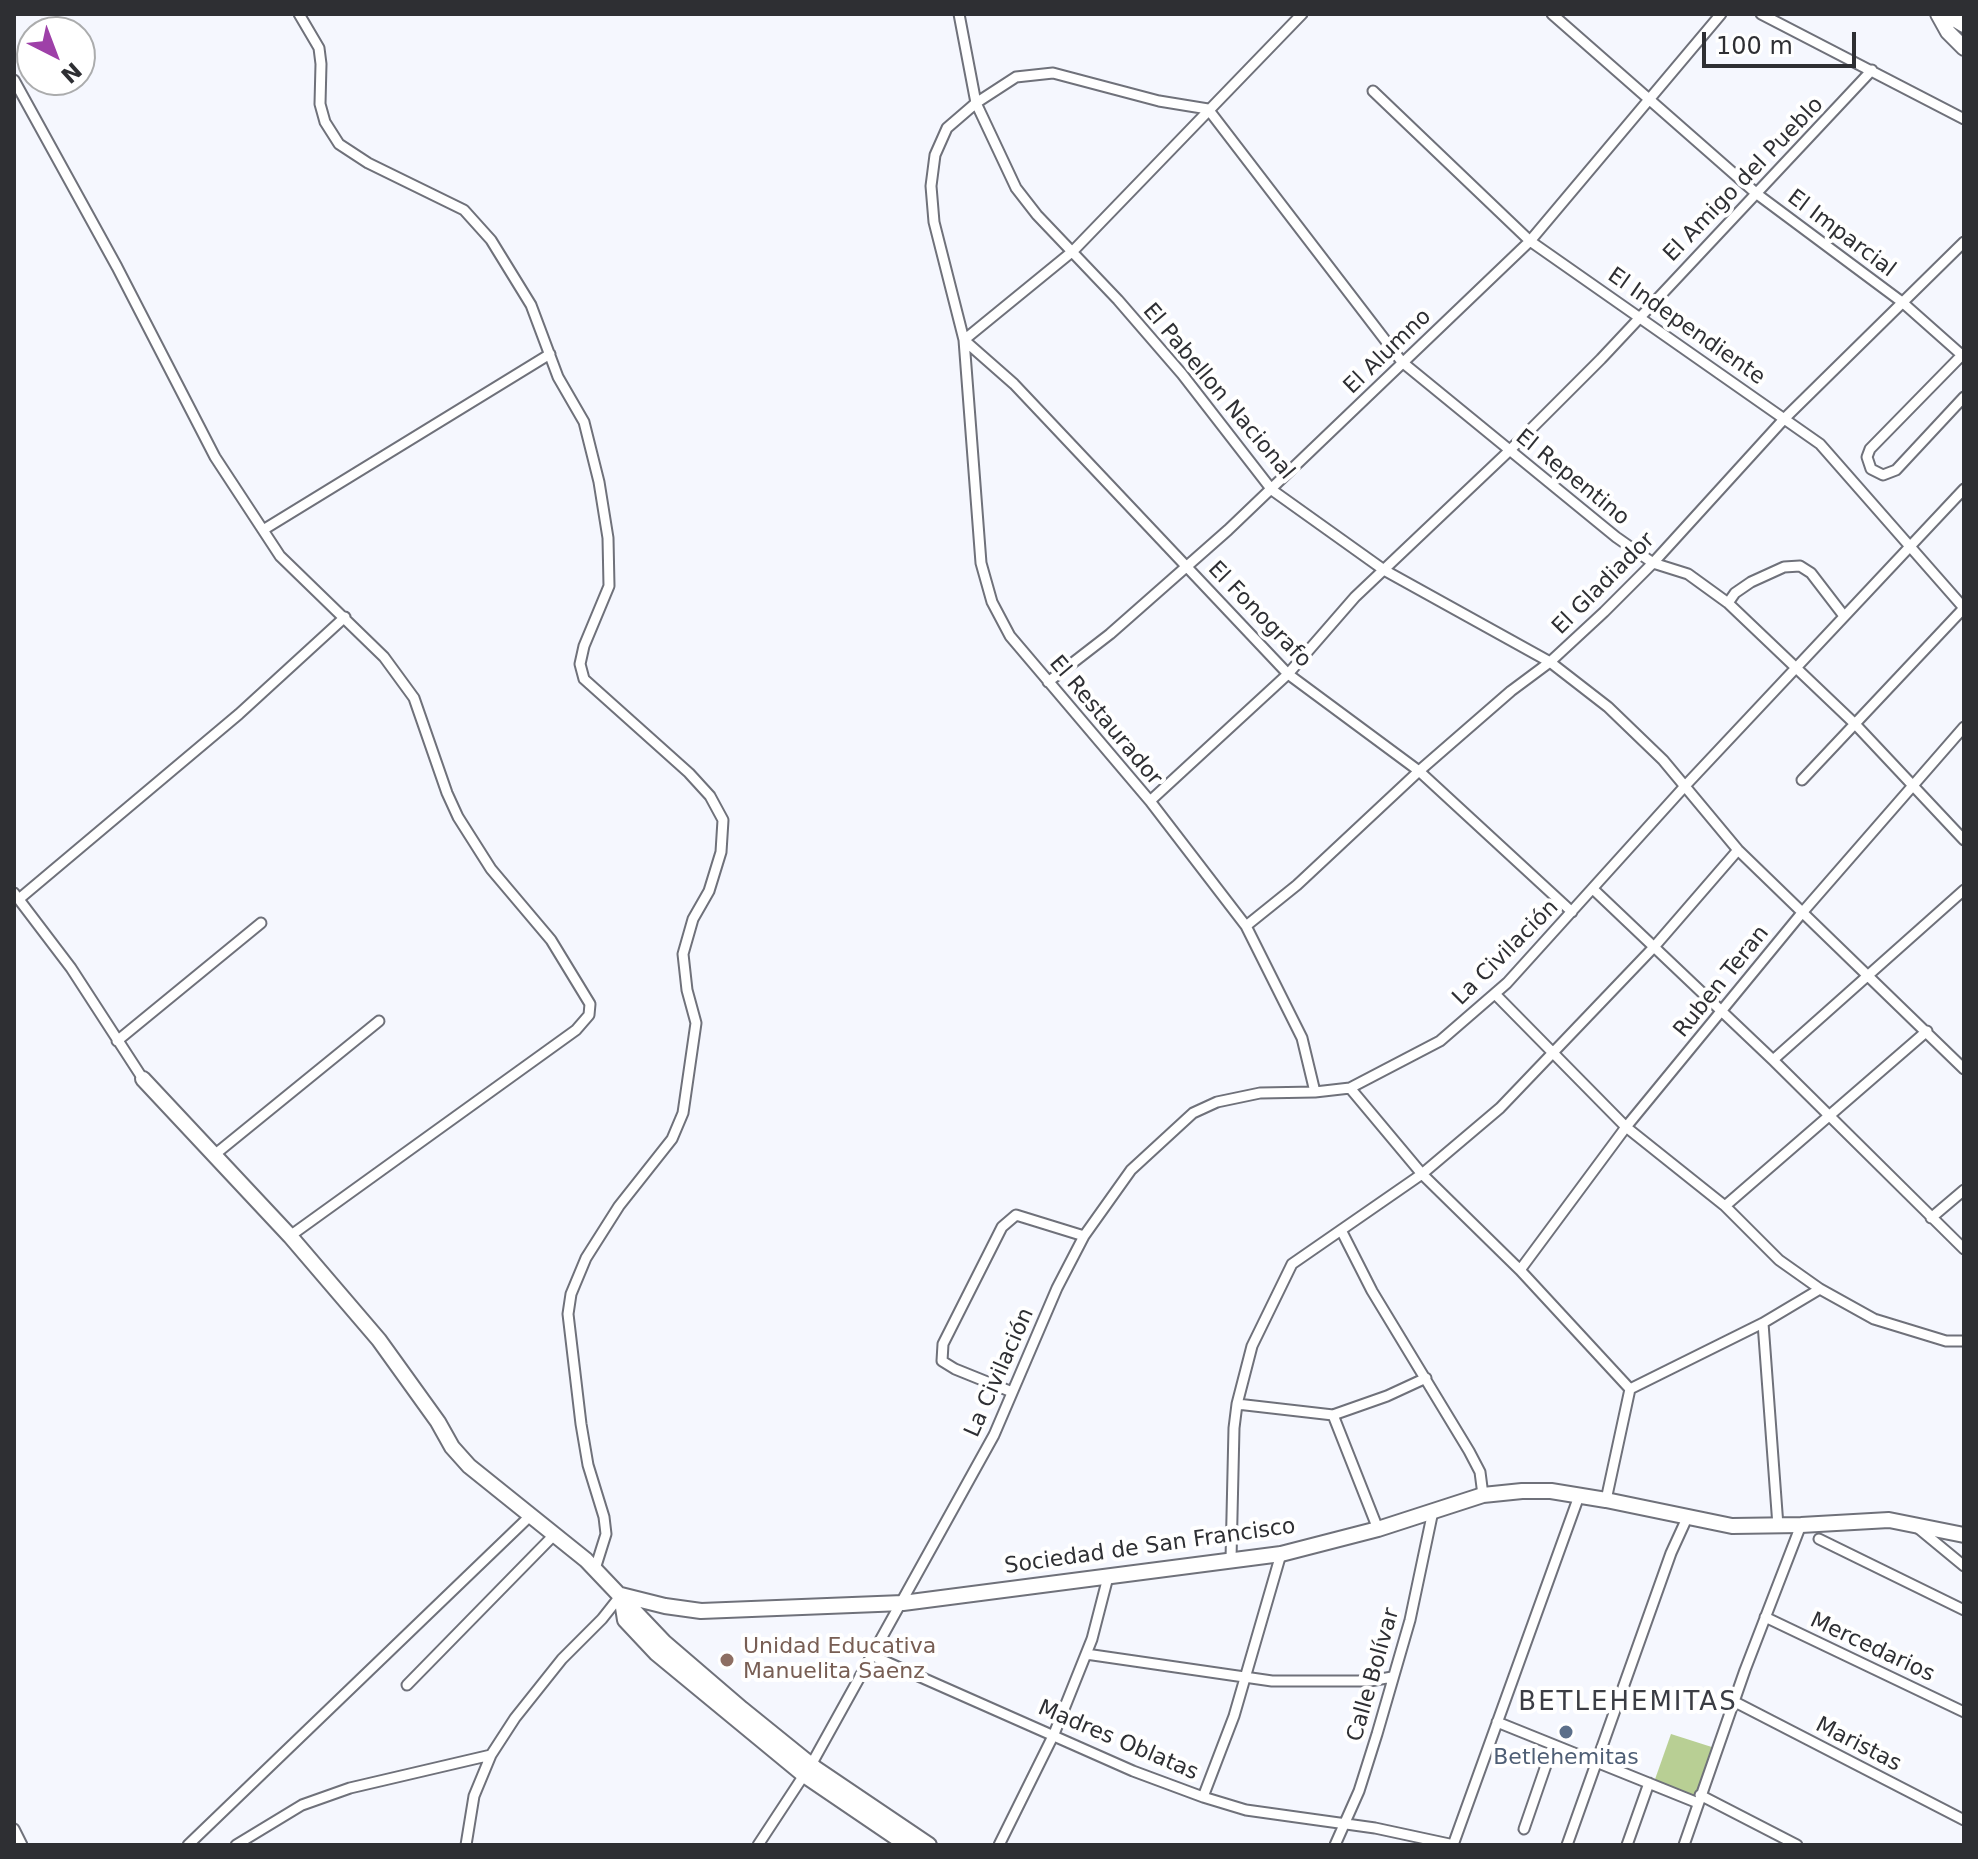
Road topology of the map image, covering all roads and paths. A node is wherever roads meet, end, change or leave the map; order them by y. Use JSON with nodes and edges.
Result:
{"nodes":[{"id":1,"x":299,"y":14,"type":"edge"},
{"id":2,"x":959,"y":14,"type":"edge"},
{"id":3,"x":1302,"y":14,"type":"edge"},
{"id":4,"x":1552,"y":14,"type":"edge"},
{"id":5,"x":1721,"y":14,"type":"edge"},
{"id":6,"x":1761,"y":14,"type":"edge"},
{"id":7,"x":1938,"y":14,"type":"edge"},
{"id":8,"x":1946,"y":14,"type":"edge"},
{"id":9,"x":1964,"y":25,"type":"edge"},
{"id":10,"x":1964,"y":48,"type":"edge"},
{"id":11,"x":1872,"y":70,"type":"junction"},
{"id":12,"x":14,"y":80,"type":"edge"},
{"id":13,"x":1373,"y":91,"type":"dead end"},
{"id":14,"x":1652,"y":99,"type":"junction"},
{"id":15,"x":976,"y":103,"type":"junction"},
{"id":16,"x":1208,"y":109,"type":"junction"},
{"id":17,"x":1964,"y":119,"type":"edge"},
{"id":18,"x":1757,"y":194,"type":"junction"},
{"id":19,"x":1530,"y":241,"type":"junction"},
{"id":20,"x":1964,"y":242,"type":"edge"},
{"id":21,"x":1073,"y":251,"type":"junction"},
{"id":22,"x":1902,"y":302,"type":"junction"},
{"id":23,"x":1638,"y":317,"type":"junction"},
{"id":24,"x":964,"y":340,"type":"junction"},
{"id":25,"x":550,"y":354,"type":"junction"},
{"id":26,"x":1963,"y":355,"type":"edge"},
{"id":27,"x":1402,"y":362,"type":"junction"},
{"id":28,"x":1964,"y":397,"type":"edge"},
{"id":29,"x":1785,"y":418,"type":"junction"},
{"id":30,"x":1509,"y":451,"type":"junction"},
{"id":31,"x":1964,"y":489,"type":"edge"},
{"id":32,"x":1272,"y":490,"type":"junction"},
{"id":33,"x":263,"y":530,"type":"junction"},
{"id":34,"x":1911,"y":547,"type":"junction"},
{"id":35,"x":1653,"y":563,"type":"junction"},
{"id":36,"x":1187,"y":566,"type":"junction"},
{"id":37,"x":1384,"y":570,"type":"junction"},
{"id":38,"x":1728,"y":603,"type":"junction"},
{"id":39,"x":1964,"y":608,"type":"edge"},
{"id":40,"x":1844,"y":616,"type":"junction"},
{"id":41,"x":345,"y":617,"type":"junction"},
{"id":42,"x":1550,"y":662,"type":"junction"},
{"id":43,"x":1796,"y":668,"type":"junction"},
{"id":44,"x":1288,"y":674,"type":"junction"},
{"id":45,"x":1048,"y":682,"type":"junction"},
{"id":46,"x":1855,"y":724,"type":"junction"},
{"id":47,"x":1964,"y":727,"type":"edge"},
{"id":48,"x":1419,"y":771,"type":"junction"},
{"id":49,"x":1802,"y":780,"type":"dead end"},
{"id":50,"x":1914,"y":785,"type":"junction"},
{"id":51,"x":1685,"y":786,"type":"junction"},
{"id":52,"x":1150,"y":801,"type":"junction"},
{"id":53,"x":1964,"y":840,"type":"edge"},
{"id":54,"x":1738,"y":850,"type":"junction"},
{"id":55,"x":1593,"y":889,"type":"junction"},
{"id":56,"x":1964,"y":890,"type":"edge"},
{"id":57,"x":17,"y":896,"type":"edge"},
{"id":58,"x":1572,"y":912,"type":"junction"},
{"id":59,"x":1801,"y":914,"type":"junction"},
{"id":60,"x":261,"y":923,"type":"dead end"},
{"id":61,"x":1246,"y":926,"type":"junction"},
{"id":62,"x":1654,"y":947,"type":"junction"},
{"id":63,"x":1867,"y":975,"type":"junction"},
{"id":64,"x":1495,"y":994,"type":"junction"},
{"id":65,"x":1722,"y":1012,"type":"junction"},
{"id":66,"x":379,"y":1021,"type":"dead end"},
{"id":67,"x":1927,"y":1031,"type":"junction"},
{"id":68,"x":117,"y":1041,"type":"junction"},
{"id":69,"x":1554,"y":1053,"type":"junction"},
{"id":70,"x":1773,"y":1060,"type":"junction"},
{"id":71,"x":1964,"y":1069,"type":"edge"},
{"id":72,"x":143,"y":1079,"type":"joint"},
{"id":73,"x":1350,"y":1088,"type":"junction"},
{"id":74,"x":1315,"y":1092,"type":"junction"},
{"id":75,"x":1830,"y":1116,"type":"junction"},
{"id":76,"x":1626,"y":1127,"type":"junction"},
{"id":77,"x":213,"y":1156,"type":"junction"},
{"id":78,"x":1422,"y":1174,"type":"junction"},
{"id":79,"x":1964,"y":1190,"type":"edge"},
{"id":80,"x":1725,"y":1206,"type":"junction"},
{"id":81,"x":1931,"y":1218,"type":"junction"},
{"id":82,"x":1341,"y":1230,"type":"junction"},
{"id":83,"x":290,"y":1236,"type":"junction"},
{"id":84,"x":1084,"y":1236,"type":"junction"},
{"id":85,"x":1964,"y":1249,"type":"edge"},
{"id":86,"x":1520,"y":1270,"type":"junction"},
{"id":87,"x":1820,"y":1289,"type":"junction"},
{"id":88,"x":1763,"y":1323,"type":"junction"},
{"id":89,"x":1964,"y":1341,"type":"edge"},
{"id":90,"x":1426,"y":1378,"type":"junction"},
{"id":91,"x":1630,"y":1389,"type":"junction"},
{"id":92,"x":1012,"y":1392,"type":"junction"},
{"id":93,"x":1237,"y":1404,"type":"junction"},
{"id":94,"x":1333,"y":1415,"type":"junction"},
{"id":95,"x":1483,"y":1495,"type":"junction"},
{"id":96,"x":1579,"y":1496,"type":"junction"},
{"id":97,"x":1606,"y":1500,"type":"junction"},
{"id":98,"x":1433,"y":1511,"type":"junction"},
{"id":99,"x":530,"y":1516,"type":"junction"},
{"id":100,"x":1687,"y":1518,"type":"junction"},
{"id":101,"x":1912,"y":1523,"type":"junction"},
{"id":102,"x":1801,"y":1525,"type":"junction"},
{"id":103,"x":1778,"y":1526,"type":"junction"},
{"id":104,"x":1378,"y":1529,"type":"junction"},
{"id":105,"x":554,"y":1535,"type":"junction"},
{"id":106,"x":1964,"y":1535,"type":"edge"},
{"id":107,"x":1819,"y":1539,"type":"dead end"},
{"id":108,"x":1281,"y":1554,"type":"junction"},
{"id":109,"x":1231,"y":1559,"type":"junction"},
{"id":110,"x":1964,"y":1566,"type":"edge"},
{"id":111,"x":595,"y":1569,"type":"junction"},
{"id":112,"x":1108,"y":1577,"type":"junction"},
{"id":113,"x":621,"y":1595,"type":"junction"},
{"id":114,"x":903,"y":1603,"type":"junction"},
{"id":115,"x":1964,"y":1610,"type":"edge"},
{"id":116,"x":1765,"y":1617,"type":"junction"},
{"id":117,"x":1086,"y":1654,"type":"junction"},
{"id":118,"x":873,"y":1656,"type":"junction"},
{"id":119,"x":1244,"y":1677,"type":"junction"},
{"id":120,"x":1392,"y":1677,"type":"junction"},
{"id":121,"x":407,"y":1685,"type":"dead end"},
{"id":122,"x":1735,"y":1702,"type":"junction"},
{"id":123,"x":1964,"y":1712,"type":"edge"},
{"id":124,"x":1497,"y":1722,"type":"junction"},
{"id":125,"x":1054,"y":1734,"type":"junction"},
{"id":126,"x":1553,"y":1745,"type":"junction"},
{"id":127,"x":491,"y":1755,"type":"junction"},
{"id":128,"x":1596,"y":1762,"type":"junction"},
{"id":129,"x":808,"y":1770,"type":"junction"},
{"id":130,"x":1649,"y":1783,"type":"junction"},
{"id":131,"x":1203,"y":1797,"type":"junction"},
{"id":132,"x":1699,"y":1799,"type":"junction"},
{"id":133,"x":1964,"y":1820,"type":"edge"},
{"id":134,"x":1346,"y":1823,"type":"junction"},
{"id":135,"x":14,"y":1829,"type":"edge"},
{"id":136,"x":1524,"y":1829,"type":"dead end"},
{"id":137,"x":22,"y":1845,"type":"edge"},
{"id":138,"x":188,"y":1845,"type":"edge"},
{"id":139,"x":236,"y":1845,"type":"edge"},
{"id":140,"x":466,"y":1845,"type":"edge"},
{"id":141,"x":758,"y":1845,"type":"edge"},
{"id":142,"x":907,"y":1845,"type":"edge"},
{"id":143,"x":929,"y":1845,"type":"edge"},
{"id":144,"x":999,"y":1845,"type":"edge"},
{"id":145,"x":1335,"y":1845,"type":"edge"},
{"id":146,"x":1454,"y":1845,"type":"edge"},
{"id":147,"x":1567,"y":1845,"type":"edge"},
{"id":148,"x":1627,"y":1845,"type":"edge"},
{"id":149,"x":1684,"y":1845,"type":"edge"},
{"id":150,"x":1797,"y":1845,"type":"edge"}],
"edges":[{"from":1,"to":25,"type":"street"},
{"from":2,"to":15,"type":"street","name":"El Pabellon Nacional"},
{"from":3,"to":16,"type":"street"},
{"from":4,"to":14,"type":"street","name":"El Imparcial"},
{"from":5,"to":14,"type":"street","name":"El Alumno"},
{"from":6,"to":11,"type":"street"},
{"from":7,"to":10,"type":"street"},
{"from":8,"to":9,"type":"street"},
{"from":11,"to":17,"type":"street"},
{"from":11,"to":18,"type":"street","name":"El Amigo del Pueblo"},
{"from":12,"to":33,"type":"street"},
{"from":13,"to":19,"type":"street","name":"El Independiente"},
{"from":14,"to":18,"type":"street","name":"El Imparcial"},
{"from":14,"to":19,"type":"street","name":"El Alumno"},
{"from":15,"to":16,"type":"street","name":"El Restaurador"},
{"from":15,"to":21,"type":"street","name":"El Pabellon Nacional"},
{"from":15,"to":24,"type":"street","name":"El Restaurador"},
{"from":16,"to":21,"type":"street"},
{"from":16,"to":27,"type":"street","name":"El Repentino"},
{"from":18,"to":22,"type":"street","name":"El Imparcial"},
{"from":18,"to":23,"type":"street","name":"El Amigo del Pueblo"},
{"from":19,"to":23,"type":"street","name":"El Independiente"},
{"from":19,"to":27,"type":"street","name":"El Alumno"},
{"from":20,"to":22,"type":"street","name":"El Gladiador"},
{"from":21,"to":24,"type":"street"},
{"from":21,"to":32,"type":"street","name":"El Pabellon Nacional"},
{"from":22,"to":26,"type":"street","name":"El Imparcial"},
{"from":22,"to":29,"type":"street","name":"El Gladiador"},
{"from":23,"to":29,"type":"street","name":"El Independiente"},
{"from":23,"to":30,"type":"street","name":"El Amigo del Pueblo"},
{"from":24,"to":36,"type":"street","name":"El Fonografo"},
{"from":24,"to":45,"type":"street","name":"El Restaurador"},
{"from":25,"to":33,"type":"street"},
{"from":25,"to":111,"type":"street"},
{"from":26,"to":28,"type":"street"},
{"from":27,"to":30,"type":"street","name":"El Repentino"},
{"from":27,"to":32,"type":"street","name":"El Alumno"},
{"from":29,"to":34,"type":"street","name":"El Independiente"},
{"from":29,"to":35,"type":"street","name":"El Gladiador"},
{"from":30,"to":35,"type":"street","name":"El Repentino"},
{"from":30,"to":37,"type":"street","name":"El Amigo del Pueblo"},
{"from":31,"to":34,"type":"street","name":"La Civilación"},
{"from":32,"to":36,"type":"street","name":"El Alumno"},
{"from":32,"to":37,"type":"street","name":"El Pabellon Nacional"},
{"from":33,"to":41,"type":"street"},
{"from":34,"to":39,"type":"street","name":"El Independiente"},
{"from":34,"to":40,"type":"street","name":"La Civilación"},
{"from":35,"to":38,"type":"street","name":"El Repentino"},
{"from":35,"to":42,"type":"street","name":"El Gladiador"},
{"from":36,"to":44,"type":"street","name":"El Fonografo"},
{"from":36,"to":45,"type":"street","name":"El Alumno"},
{"from":37,"to":42,"type":"street","name":"El Pabellon Nacional"},
{"from":37,"to":44,"type":"street"},
{"from":38,"to":40,"type":"street"},
{"from":38,"to":43,"type":"street","name":"El Repentino"},
{"from":39,"to":46,"type":"street"},
{"from":40,"to":43,"type":"street","name":"La Civilación"},
{"from":41,"to":57,"type":"street"},
{"from":41,"to":83,"type":"street"},
{"from":42,"to":48,"type":"street","name":"El Gladiador"},
{"from":42,"to":51,"type":"street","name":"El Pabellon Nacional"},
{"from":43,"to":46,"type":"street","name":"El Repentino"},
{"from":43,"to":51,"type":"street","name":"La Civilación"},
{"from":44,"to":48,"type":"street","name":"El Fonografo"},
{"from":44,"to":52,"type":"street"},
{"from":45,"to":52,"type":"street","name":"El Restaurador"},
{"from":46,"to":49,"type":"street"},
{"from":46,"to":50,"type":"street","name":"El Repentino"},
{"from":47,"to":50,"type":"street","name":"Ruben Teran"},
{"from":48,"to":58,"type":"street","name":"El Fonografo"},
{"from":48,"to":61,"type":"street","name":"El Gladiador"},
{"from":50,"to":53,"type":"street","name":"El Repentino"},
{"from":50,"to":59,"type":"street","name":"Ruben Teran"},
{"from":51,"to":54,"type":"street","name":"El Pabellon Nacional"},
{"from":51,"to":55,"type":"street","name":"La Civilación"},
{"from":52,"to":61,"type":"street","name":"El Restaurador"},
{"from":54,"to":59,"type":"street","name":"El Pabellon Nacional"},
{"from":54,"to":62,"type":"street"},
{"from":55,"to":58,"type":"street","name":"La Civilación"},
{"from":55,"to":62,"type":"street"},
{"from":56,"to":63,"type":"street"},
{"from":57,"to":68,"type":"street"},
{"from":58,"to":64,"type":"street","name":"La Civilación"},
{"from":59,"to":63,"type":"street","name":"El Pabellon Nacional"},
{"from":59,"to":65,"type":"street","name":"Ruben Teran"},
{"from":60,"to":68,"type":"street"},
{"from":61,"to":74,"type":"street","name":"El Restaurador"},
{"from":62,"to":65,"type":"street"},
{"from":62,"to":69,"type":"street"},
{"from":63,"to":67,"type":"street","name":"El Pabellon Nacional"},
{"from":63,"to":70,"type":"street"},
{"from":64,"to":69,"type":"street"},
{"from":64,"to":73,"type":"street","name":"La Civilación"},
{"from":65,"to":70,"type":"street"},
{"from":65,"to":76,"type":"street","name":"Ruben Teran"},
{"from":66,"to":77,"type":"street"},
{"from":67,"to":71,"type":"street","name":"El Pabellon Nacional"},
{"from":67,"to":75,"type":"street"},
{"from":68,"to":72,"type":"street"},
{"from":69,"to":76,"type":"street"},
{"from":69,"to":78,"type":"street"},
{"from":70,"to":75,"type":"street"},
{"from":72,"to":77,"type":"street"},
{"from":73,"to":74,"type":"street","name":"La Civilación"},
{"from":73,"to":78,"type":"street"},
{"from":74,"to":84,"type":"street","name":"La Civilación"},
{"from":75,"to":80,"type":"street"},
{"from":75,"to":81,"type":"street"},
{"from":76,"to":80,"type":"street"},
{"from":76,"to":86,"type":"street","name":"Ruben Teran"},
{"from":77,"to":83,"type":"street"},
{"from":78,"to":82,"type":"street"},
{"from":78,"to":86,"type":"street"},
{"from":79,"to":81,"type":"street"},
{"from":80,"to":87,"type":"street"},
{"from":81,"to":85,"type":"street"},
{"from":82,"to":90,"type":"street"},
{"from":82,"to":93,"type":"street"},
{"from":83,"to":99,"type":"street"},
{"from":84,"to":92,"type":"street","name":"La Civilación"},
{"from":84,"to":92,"type":"street"},
{"from":86,"to":91,"type":"street"},
{"from":87,"to":88,"type":"street"},
{"from":87,"to":89,"type":"street"},
{"from":88,"to":91,"type":"street"},
{"from":88,"to":103,"type":"street"},
{"from":90,"to":94,"type":"street"},
{"from":90,"to":95,"type":"street"},
{"from":91,"to":97,"type":"street"},
{"from":92,"to":114,"type":"street","name":"La Civilación"},
{"from":93,"to":94,"type":"street"},
{"from":93,"to":109,"type":"street"},
{"from":94,"to":104,"type":"street"},
{"from":95,"to":96,"type":"street","name":"Sociedad de San Francisco"},
{"from":95,"to":98,"type":"street","name":"Sociedad de San Francisco"},
{"from":96,"to":97,"type":"street","name":"Sociedad de San Francisco"},
{"from":96,"to":124,"type":"street"},
{"from":97,"to":100,"type":"street","name":"Sociedad de San Francisco"},
{"from":98,"to":104,"type":"street","name":"Sociedad de San Francisco"},
{"from":98,"to":120,"type":"street","name":"Calle Bolívar"},
{"from":99,"to":105,"type":"street"},
{"from":99,"to":138,"type":"street"},
{"from":100,"to":103,"type":"street","name":"Sociedad de San Francisco"},
{"from":100,"to":128,"type":"street"},
{"from":101,"to":102,"type":"street","name":"Sociedad de San Francisco"},
{"from":101,"to":106,"type":"street","name":"Sociedad de San Francisco"},
{"from":101,"to":110,"type":"street"},
{"from":102,"to":103,"type":"street","name":"Sociedad de San Francisco"},
{"from":102,"to":116,"type":"street"},
{"from":104,"to":108,"type":"street","name":"Sociedad de San Francisco"},
{"from":105,"to":111,"type":"street"},
{"from":105,"to":121,"type":"street"},
{"from":107,"to":115,"type":"street"},
{"from":108,"to":109,"type":"street","name":"Sociedad de San Francisco"},
{"from":108,"to":119,"type":"street"},
{"from":109,"to":112,"type":"street","name":"Sociedad de San Francisco"},
{"from":111,"to":113,"type":"street"},
{"from":112,"to":114,"type":"street","name":"Sociedad de San Francisco"},
{"from":112,"to":117,"type":"street"},
{"from":113,"to":114,"type":"street","name":"Sociedad de San Francisco"},
{"from":113,"to":127,"type":"street"},
{"from":113,"to":129,"type":"street"},
{"from":114,"to":118,"type":"street","name":"La Civilación"},
{"from":116,"to":122,"type":"street"},
{"from":116,"to":123,"type":"street","name":"Mercedarios"},
{"from":117,"to":119,"type":"street"},
{"from":117,"to":125,"type":"street"},
{"from":118,"to":125,"type":"street","name":"Madres Oblatas"},
{"from":118,"to":129,"type":"street","name":"La Civilación"},
{"from":119,"to":120,"type":"street"},
{"from":119,"to":131,"type":"street"},
{"from":120,"to":134,"type":"street","name":"Calle Bolívar"},
{"from":122,"to":132,"type":"street"},
{"from":122,"to":133,"type":"street","name":"Maristas"},
{"from":124,"to":126,"type":"street"},
{"from":124,"to":146,"type":"street"},
{"from":125,"to":131,"type":"street","name":"Madres Oblatas"},
{"from":125,"to":144,"type":"street"},
{"from":126,"to":128,"type":"street"},
{"from":126,"to":136,"type":"street"},
{"from":127,"to":139,"type":"street"},
{"from":127,"to":140,"type":"street"},
{"from":128,"to":130,"type":"street"},
{"from":128,"to":147,"type":"street"},
{"from":129,"to":141,"type":"street","name":"La Civilación"},
{"from":129,"to":142,"type":"street"},
{"from":129,"to":143,"type":"street"},
{"from":130,"to":132,"type":"street"},
{"from":130,"to":148,"type":"street"},
{"from":131,"to":134,"type":"street","name":"Madres Oblatas"},
{"from":132,"to":149,"type":"street"},
{"from":132,"to":150,"type":"street"},
{"from":134,"to":145,"type":"street","name":"Calle Bolívar"},
{"from":134,"to":146,"type":"street","name":"Madres Oblatas"},
{"from":135,"to":137,"type":"street"}]}
